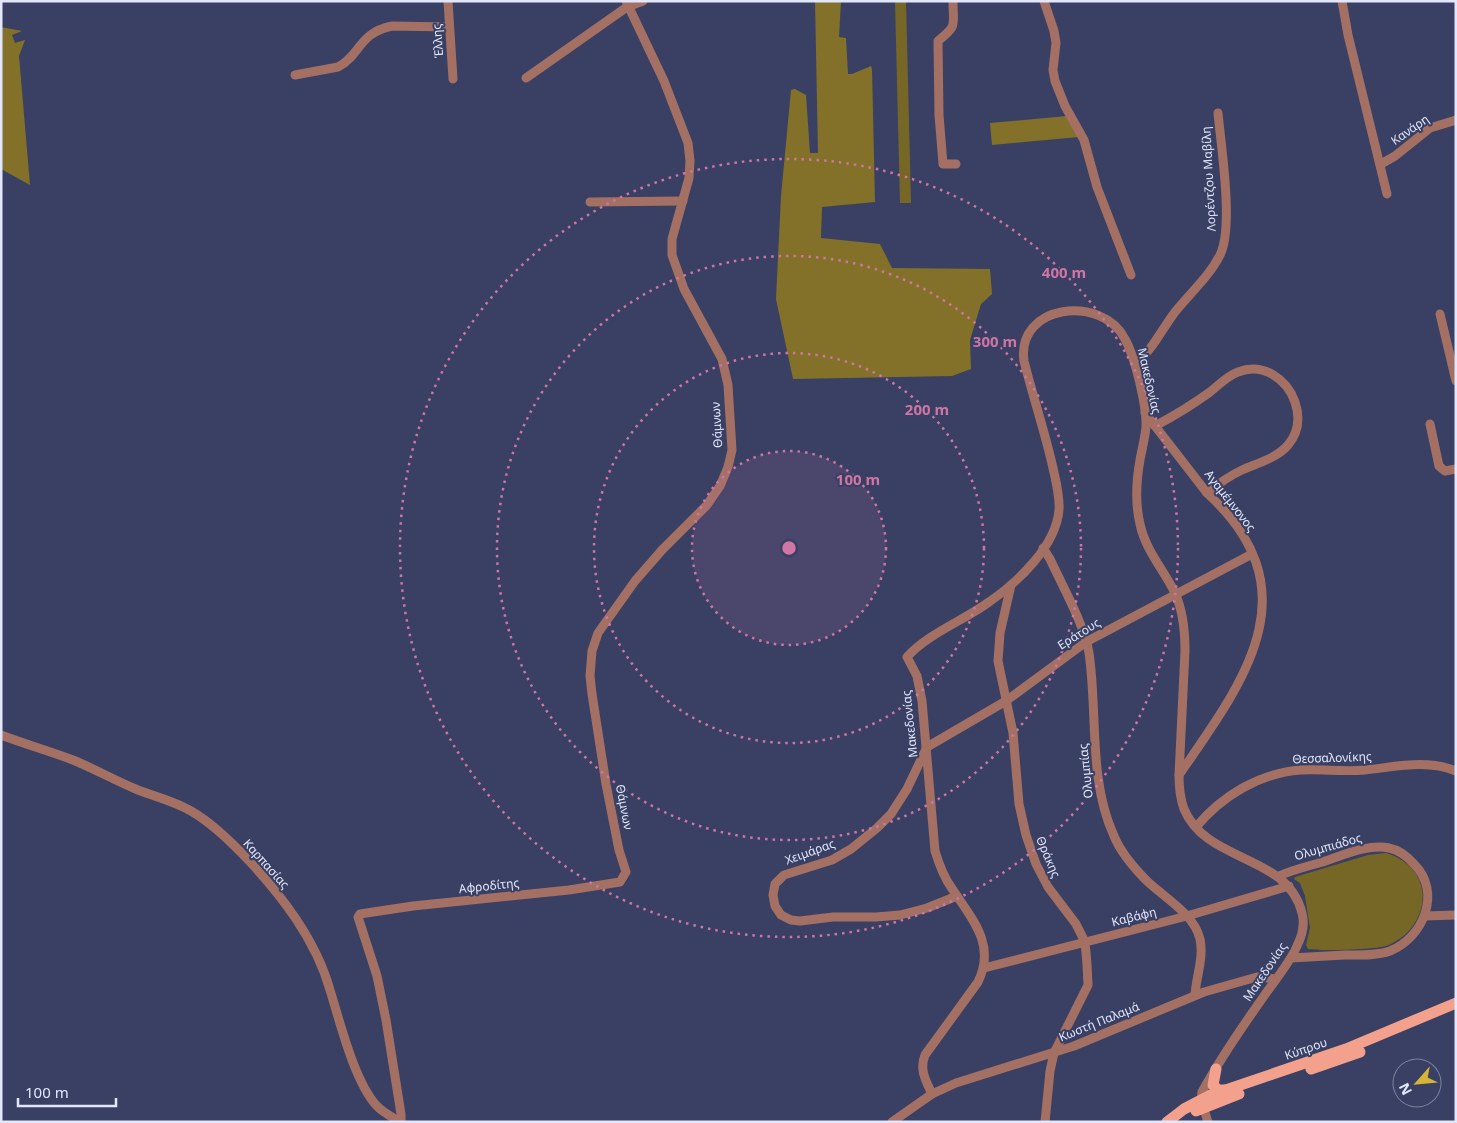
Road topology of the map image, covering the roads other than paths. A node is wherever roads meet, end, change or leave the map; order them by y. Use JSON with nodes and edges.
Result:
{"nodes":[{"id":1,"x":448,"y":1,"type":"edge"},
{"id":2,"x":643,"y":1,"type":"edge"},
{"id":3,"x":953,"y":1,"type":"edge"},
{"id":4,"x":1044,"y":1,"type":"edge"},
{"id":5,"x":1342,"y":1,"type":"edge"},
{"id":6,"x":627,"y":4,"type":"edge"},
{"id":7,"x":450,"y":27,"type":"junction"},
{"id":8,"x":295,"y":76,"type":"dead end"},
{"id":9,"x":526,"y":78,"type":"dead end"},
{"id":10,"x":453,"y":79,"type":"dead end"},
{"id":11,"x":1218,"y":113,"type":"dead end"},
{"id":12,"x":1456,"y":120,"type":"edge"},
{"id":13,"x":956,"y":164,"type":"dead end"},
{"id":14,"x":1381,"y":164,"type":"junction"},
{"id":15,"x":1387,"y":194,"type":"dead end"},
{"id":16,"x":683,"y":201,"type":"junction"},
{"id":17,"x":590,"y":202,"type":"dead end"},
{"id":18,"x":1131,"y":275,"type":"dead end"},
{"id":19,"x":1440,"y":314,"type":"dead end"},
{"id":20,"x":1135,"y":364,"type":"junction"},
{"id":21,"x":1456,"y":381,"type":"edge"},
{"id":22,"x":1145,"y":413,"type":"junction"},
{"id":23,"x":1430,"y":424,"type":"dead end"},
{"id":24,"x":1155,"y":426,"type":"junction"},
{"id":25,"x":1456,"y":469,"type":"edge"},
{"id":26,"x":1207,"y":493,"type":"junction"},
{"id":27,"x":1043,"y":548,"type":"junction"},
{"id":28,"x":1252,"y":554,"type":"junction"},
{"id":29,"x":1011,"y":585,"type":"junction"},
{"id":30,"x":1175,"y":594,"type":"junction"},
{"id":31,"x":1086,"y":642,"type":"junction"},
{"id":32,"x":1006,"y":701,"type":"junction"},
{"id":33,"x":1,"y":735,"type":"edge"},
{"id":34,"x":927,"y":746,"type":"junction"},
{"id":35,"x":1456,"y":771,"type":"edge"},
{"id":36,"x":1179,"y":775,"type":"junction"},
{"id":37,"x":1196,"y":827,"type":"junction"},
{"id":38,"x":1279,"y":876,"type":"junction"},
{"id":39,"x":620,"y":882,"type":"joint"},
{"id":40,"x":1289,"y":886,"type":"junction"},
{"id":41,"x":957,"y":896,"type":"junction"},
{"id":42,"x":1456,"y":915,"type":"edge"},
{"id":43,"x":1187,"y":916,"type":"junction"},
{"id":44,"x":1425,"y":916,"type":"junction"},
{"id":45,"x":1085,"y":942,"type":"junction"},
{"id":46,"x":1291,"y":958,"type":"junction"},
{"id":47,"x":984,"y":968,"type":"junction"},
{"id":48,"x":1276,"y":979,"type":"junction"},
{"id":49,"x":1194,"y":995,"type":"junction"},
{"id":50,"x":1456,"y":1003,"type":"edge"},
{"id":51,"x":1456,"y":1011,"type":"edge"},
{"id":52,"x":1054,"y":1053,"type":"junction"},
{"id":53,"x":1216,"y":1069,"type":"junction"},
{"id":54,"x":1226,"y":1090,"type":"junction"},
{"id":55,"x":932,"y":1094,"type":"junction"},
{"id":56,"x":1202,"y":1103,"type":"junction"},
{"id":57,"x":401,"y":1122,"type":"edge"},
{"id":58,"x":892,"y":1122,"type":"edge"},
{"id":59,"x":1045,"y":1122,"type":"edge"},
{"id":60,"x":1167,"y":1122,"type":"edge"},
{"id":61,"x":1178,"y":1122,"type":"edge"},
{"id":62,"x":1208,"y":1122,"type":"edge"}],
"edges":[{"from":1,"to":7,"type":"street","name":"Έλλης"},
{"from":2,"to":6,"type":"street"},
{"from":3,"to":13,"type":"street"},
{"from":4,"to":18,"type":"street"},
{"from":5,"to":14,"type":"street"},
{"from":6,"to":9,"type":"street"},
{"from":6,"to":16,"type":"street","name":"Θάμνων"},
{"from":7,"to":8,"type":"street"},
{"from":7,"to":10,"type":"street","name":"Έλλης"},
{"from":11,"to":20,"type":"street","name":"Λορέντζου Μαβίλη"},
{"from":12,"to":14,"type":"street","name":"Κανάρη"},
{"from":14,"to":15,"type":"street"},
{"from":16,"to":17,"type":"street"},
{"from":16,"to":39,"type":"street","name":"Θάμνων"},
{"from":19,"to":21,"type":"street"},
{"from":20,"to":22,"type":"street","name":"Μακεδονίας"},
{"from":20,"to":27,"type":"street","name":"Μακεδονίας"},
{"from":22,"to":24,"type":"street","name":"Αγαμέμνονος"},
{"from":22,"to":30,"type":"street","name":"Μακεδονίας"},
{"from":23,"to":25,"type":"street"},
{"from":24,"to":26,"type":"street","name":"Αγαμέμνονος"},
{"from":24,"to":26,"type":"street"},
{"from":26,"to":28,"type":"street","name":"Αγαμέμνονος"},
{"from":27,"to":29,"type":"street","name":"Μακεδονίας"},
{"from":27,"to":31,"type":"street","name":"Ολυμπίας"},
{"from":28,"to":30,"type":"street","name":"Εράτους"},
{"from":28,"to":36,"type":"street","name":"Αγαμέμνονος"},
{"from":29,"to":32,"type":"street","name":"Θράκης"},
{"from":29,"to":34,"type":"street","name":"Μακεδονίας"},
{"from":30,"to":31,"type":"street","name":"Εράτους"},
{"from":30,"to":36,"type":"street","name":"Μακεδονίας"},
{"from":31,"to":32,"type":"street","name":"Εράτους"},
{"from":31,"to":43,"type":"street","name":"Ολυμπίας"},
{"from":32,"to":34,"type":"street","name":"Εράτους"},
{"from":32,"to":45,"type":"street","name":"Θράκης"},
{"from":33,"to":57,"type":"street","name":"Καρπασίας"},
{"from":34,"to":41,"type":"street","name":"Μακεδονίας"},
{"from":34,"to":41,"type":"street","name":"Χειμάρας"},
{"from":35,"to":37,"type":"street","name":"Θεσσαλονίκης"},
{"from":36,"to":37,"type":"street","name":"Μακεδονίας"},
{"from":37,"to":38,"type":"street","name":"Μακεδονίας"},
{"from":38,"to":40,"type":"street","name":"Μακεδονίας"},
{"from":38,"to":44,"type":"street","name":"Ολυμπιάδος"},
{"from":39,"to":57,"type":"street","name":"Αφροδίτης"},
{"from":40,"to":43,"type":"street","name":"Καβάφη"},
{"from":40,"to":46,"type":"street","name":"Μακεδονίας"},
{"from":41,"to":47,"type":"street","name":"Μακεδονίας"},
{"from":42,"to":44,"type":"street"},
{"from":43,"to":45,"type":"street","name":"Καβάφη"},
{"from":43,"to":49,"type":"street","name":"Ολυμπίας"},
{"from":44,"to":46,"type":"street","name":"Ολυμπιάδος"},
{"from":45,"to":47,"type":"street","name":"Καβάφη"},
{"from":45,"to":52,"type":"street","name":"Θράκης"},
{"from":46,"to":48,"type":"street","name":"Μακεδονίας"},
{"from":47,"to":55,"type":"street","name":"Μακεδονίας"},
{"from":48,"to":49,"type":"street","name":"Κωστή Παλαμά"},
{"from":48,"to":53,"type":"street","name":"Μακεδονίας"},
{"from":49,"to":52,"type":"street","name":"Κωστή Παλαμά"},
{"from":50,"to":54,"type":"main road","name":"Κύπρου"},
{"from":51,"to":56,"type":"main road","name":"Κύπρου"},
{"from":52,"to":55,"type":"street","name":"Κωστή Παλαμά"},
{"from":52,"to":59,"type":"street","name":"Θράκης"},
{"from":53,"to":54,"type":"main road"},
{"from":53,"to":56,"type":"street","name":"Μακεδονίας"},
{"from":54,"to":56,"type":"main road","name":"Κύπρου"},
{"from":55,"to":58,"type":"street","name":"Κωστή Παλαμά"},
{"from":56,"to":60,"type":"main road","name":"Κύπρου"},
{"from":56,"to":61,"type":"main road","name":"Κύπρου"},
{"from":56,"to":62,"type":"street"}]}
